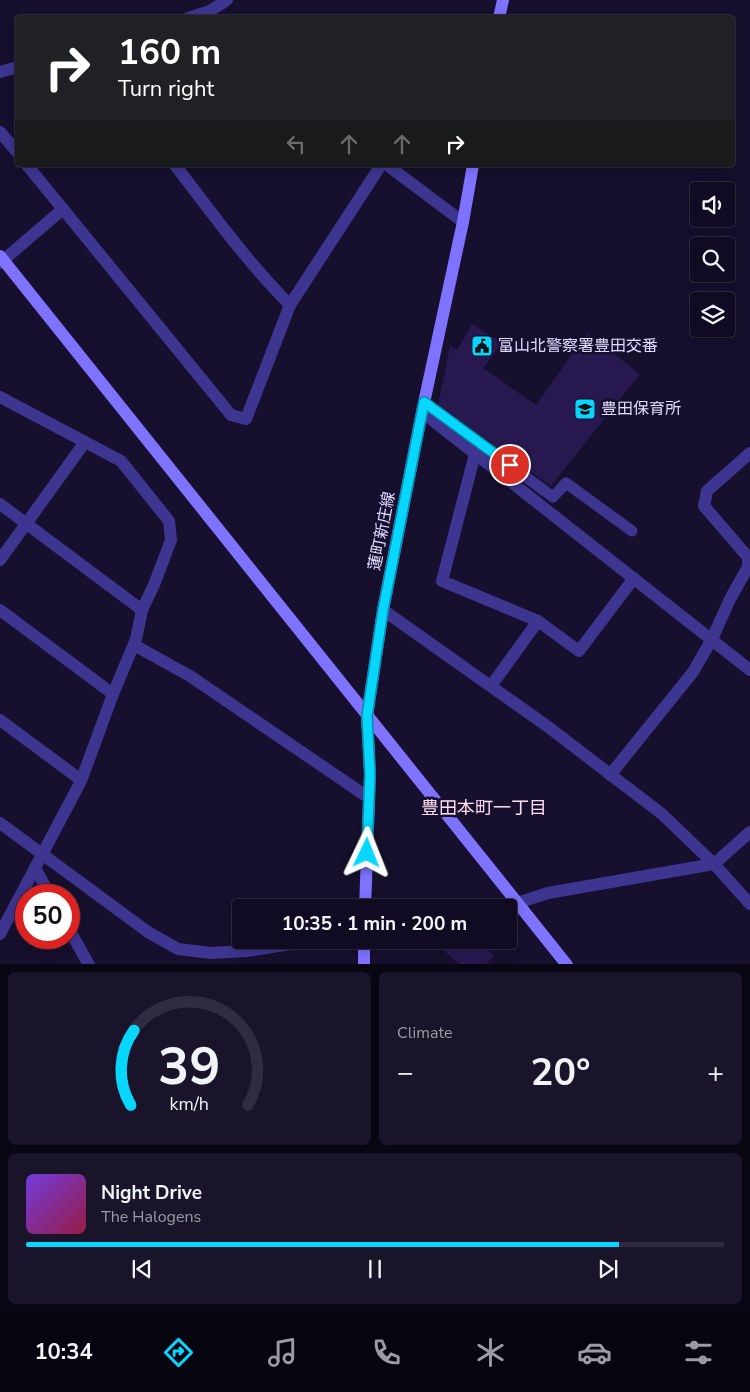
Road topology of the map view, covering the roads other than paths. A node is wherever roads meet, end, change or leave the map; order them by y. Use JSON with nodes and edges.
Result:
{"nodes":[{"id":1,"x":226,"y":0,"type":"edge"},
{"id":2,"x":502,"y":0,"type":"edge"},
{"id":3,"x":212,"y":14,"type":"edge"},
{"id":4,"x":500,"y":15,"type":"edge"},
{"id":5,"x":15,"y":68,"type":"edge"},
{"id":6,"x":0,"y":72,"type":"edge"},
{"id":7,"x":0,"y":132,"type":"edge"},
{"id":8,"x":15,"y":150,"type":"edge"},
{"id":9,"x":29,"y":167,"type":"edge"},
{"id":10,"x":177,"y":167,"type":"edge"},
{"id":11,"x":380,"y":167,"type":"edge"},
{"id":12,"x":390,"y":167,"type":"edge"},
{"id":13,"x":473,"y":167,"type":"edge"},
{"id":14,"x":63,"y":210,"type":"junction"},
{"id":15,"x":463,"y":222,"type":"junction"},
{"id":16,"x":1,"y":260,"type":"edge"},
{"id":17,"x":290,"y":304,"type":"junction"},
{"id":18,"x":0,"y":397,"type":"edge"},
{"id":19,"x":423,"y":407,"type":"junction"},
{"id":20,"x":85,"y":442,"type":"junction"},
{"id":21,"x":750,"y":453,"type":"edge"},
{"id":22,"x":475,"y":454,"type":"junction"},
{"id":23,"x":0,"y":504,"type":"edge"},
{"id":24,"x":26,"y":524,"type":"junction"},
{"id":25,"x":632,"y":531,"type":"dead end"},
{"id":26,"x":0,"y":560,"type":"edge"},
{"id":27,"x":749,"y":568,"type":"edge"},
{"id":28,"x":634,"y":578,"type":"junction"},
{"id":29,"x":0,"y":610,"type":"edge"},
{"id":30,"x":142,"y":610,"type":"junction"},
{"id":31,"x":383,"y":610,"type":"junction"},
{"id":32,"x":538,"y":622,"type":"junction"},
{"id":33,"x":712,"y":639,"type":"junction"},
{"id":34,"x":134,"y":645,"type":"junction"},
{"id":35,"x":750,"y":670,"type":"edge"},
{"id":36,"x":491,"y":686,"type":"junction"},
{"id":37,"x":113,"y":694,"type":"junction"},
{"id":38,"x":367,"y":716,"type":"junction"},
{"id":39,"x":0,"y":720,"type":"edge"},
{"id":40,"x":610,"y":775,"type":"junction"},
{"id":41,"x":81,"y":780,"type":"junction"},
{"id":42,"x":369,"y":798,"type":"junction"},
{"id":43,"x":0,"y":822,"type":"edge"},
{"id":44,"x":750,"y":832,"type":"edge"},
{"id":45,"x":43,"y":855,"type":"junction"},
{"id":46,"x":714,"y":864,"type":"junction"},
{"id":47,"x":35,"y":868,"type":"junction"},
{"id":48,"x":44,"y":884,"type":"edge"},
{"id":49,"x":365,"y":899,"type":"edge"},
{"id":50,"x":514,"y":899,"type":"edge"},
{"id":51,"x":517,"y":903,"type":"joint"},
{"id":52,"x":750,"y":904,"type":"edge"},
{"id":53,"x":0,"y":934,"type":"edge"},
{"id":54,"x":80,"y":948,"type":"edge"},
{"id":55,"x":254,"y":949,"type":"edge"},
{"id":56,"x":364,"y":949,"type":"edge"},
{"id":57,"x":89,"y":964,"type":"edge"},
{"id":58,"x":364,"y":964,"type":"edge"},
{"id":59,"x":566,"y":964,"type":"edge"}],
"edges":[{"from":1,"to":3,"type":"street"},
{"from":2,"to":4,"type":"street"},
{"from":5,"to":6,"type":"street"},
{"from":7,"to":8,"type":"street"},
{"from":9,"to":14,"type":"street"},
{"from":10,"to":17,"type":"street"},
{"from":11,"to":17,"type":"street"},
{"from":12,"to":15,"type":"street"},
{"from":13,"to":15,"type":"street","name":"蓮町新庄線"},
{"from":14,"to":16,"type":"street"},
{"from":14,"to":17,"type":"street"},
{"from":15,"to":19,"type":"street","name":"蓮町新庄線"},
{"from":16,"to":38,"type":"street"},
{"from":18,"to":20,"type":"street"},
{"from":19,"to":22,"type":"street"},
{"from":19,"to":25,"type":"lane"},
{"from":19,"to":31,"type":"street","name":"蓮町新庄線"},
{"from":20,"to":24,"type":"street"},
{"from":20,"to":30,"type":"street"},
{"from":21,"to":27,"type":"street"},
{"from":22,"to":28,"type":"street"},
{"from":22,"to":32,"type":"street"},
{"from":23,"to":24,"type":"street"},
{"from":24,"to":26,"type":"street"},
{"from":24,"to":30,"type":"street"},
{"from":27,"to":33,"type":"street"},
{"from":28,"to":32,"type":"street"},
{"from":28,"to":33,"type":"street"},
{"from":29,"to":37,"type":"street"},
{"from":30,"to":34,"type":"street"},
{"from":31,"to":36,"type":"street"},
{"from":31,"to":38,"type":"street","name":"蓮町新庄線"},
{"from":32,"to":36,"type":"street"},
{"from":33,"to":35,"type":"street"},
{"from":33,"to":40,"type":"street"},
{"from":34,"to":37,"type":"street"},
{"from":34,"to":42,"type":"street"},
{"from":36,"to":40,"type":"street"},
{"from":37,"to":41,"type":"street"},
{"from":38,"to":42,"type":"street","name":"蓮町新庄線"},
{"from":38,"to":50,"type":"street"},
{"from":39,"to":41,"type":"street"},
{"from":40,"to":46,"type":"street"},
{"from":41,"to":45,"type":"street"},
{"from":42,"to":49,"type":"street","name":"蓮町新庄線"},
{"from":43,"to":45,"type":"street"},
{"from":44,"to":46,"type":"street"},
{"from":45,"to":47,"type":"street"},
{"from":45,"to":55,"type":"street"},
{"from":46,"to":51,"type":"street"},
{"from":46,"to":52,"type":"street"},
{"from":47,"to":48,"type":"street"},
{"from":47,"to":53,"type":"street"},
{"from":51,"to":59,"type":"street"},
{"from":54,"to":57,"type":"street"},
{"from":56,"to":58,"type":"street"}]}
